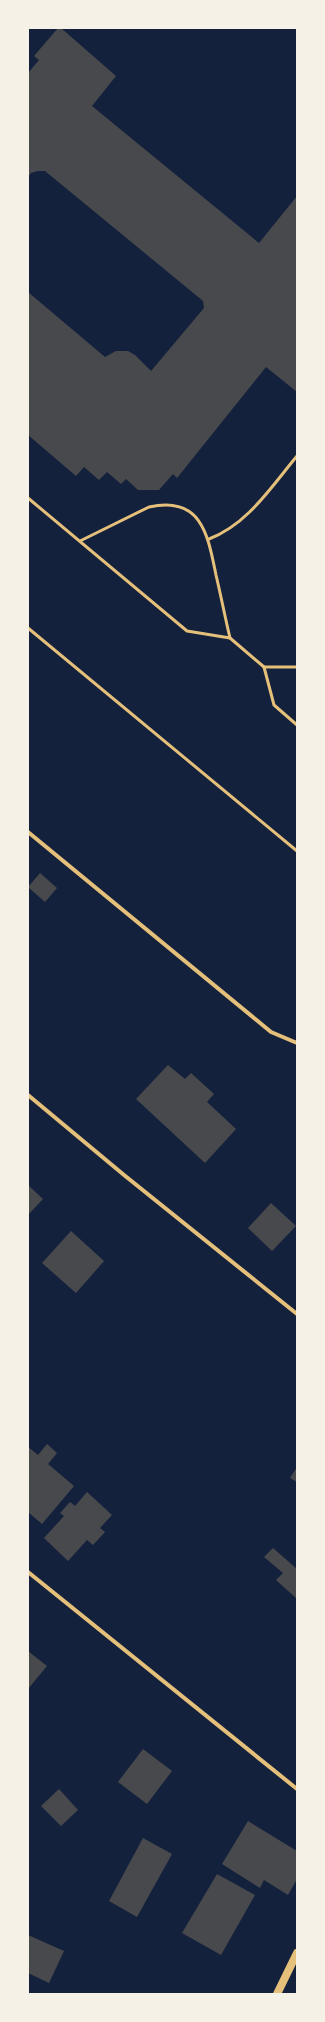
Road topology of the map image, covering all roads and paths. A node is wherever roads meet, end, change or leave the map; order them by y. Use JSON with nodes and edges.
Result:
{"nodes":[{"id":1,"x":297,"y":456,"type":"edge"},
{"id":2,"x":28,"y":498,"type":"edge"},
{"id":3,"x":209,"y":539,"type":"junction"},
{"id":4,"x":80,"y":541,"type":"junction"},
{"id":5,"x":28,"y":628,"type":"edge"},
{"id":6,"x":230,"y":638,"type":"junction"},
{"id":7,"x":264,"y":667,"type":"junction"},
{"id":8,"x":297,"y":667,"type":"edge"},
{"id":9,"x":297,"y":724,"type":"edge"},
{"id":10,"x":28,"y":832,"type":"edge"},
{"id":11,"x":297,"y":851,"type":"edge"},
{"id":12,"x":297,"y":1043,"type":"edge"},
{"id":13,"x":28,"y":1095,"type":"edge"},
{"id":14,"x":297,"y":1314,"type":"edge"},
{"id":15,"x":28,"y":1572,"type":"edge"},
{"id":16,"x":297,"y":1789,"type":"edge"},
{"id":17,"x":297,"y":1953,"type":"edge"},
{"id":18,"x":277,"y":1994,"type":"edge"}],
"edges":[{"from":1,"to":3,"type":"lane"},
{"from":2,"to":4,"type":"lane"},
{"from":3,"to":4,"type":"lane"},
{"from":3,"to":6,"type":"lane"},
{"from":4,"to":6,"type":"lane"},
{"from":5,"to":11,"type":"lane"},
{"from":6,"to":7,"type":"lane"},
{"from":7,"to":8,"type":"lane"},
{"from":7,"to":9,"type":"lane"},
{"from":10,"to":12,"type":"street"},
{"from":13,"to":14,"type":"street"},
{"from":15,"to":16,"type":"street"},
{"from":17,"to":18,"type":"main road"}]}
